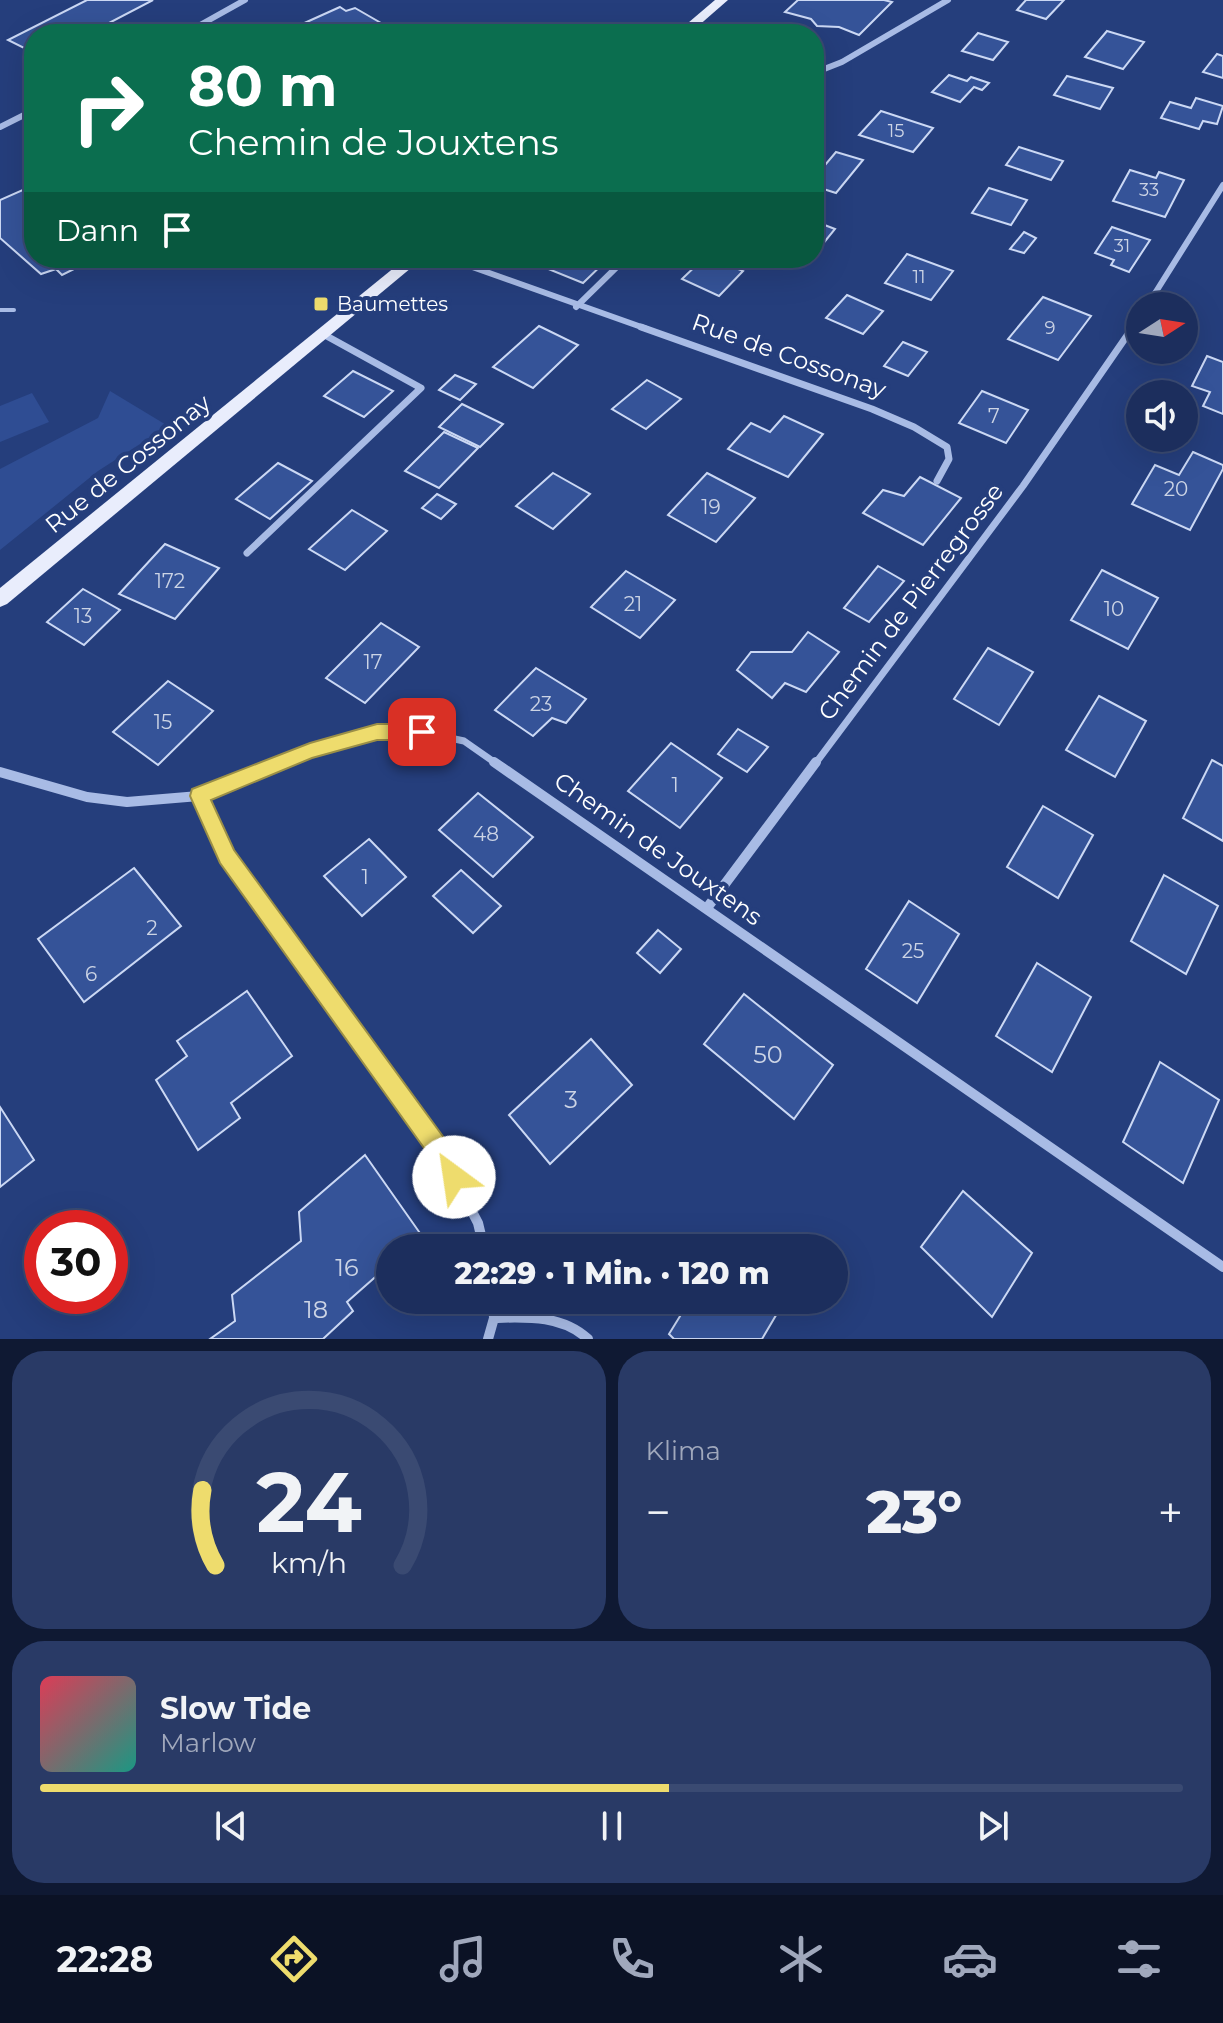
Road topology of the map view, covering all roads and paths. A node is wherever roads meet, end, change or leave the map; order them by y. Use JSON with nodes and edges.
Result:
{"nodes":[{"id":1,"x":245,"y":0,"type":"edge"},
{"id":2,"x":722,"y":0,"type":"edge"},
{"id":3,"x":948,"y":0,"type":"edge"},
{"id":4,"x":202,"y":24,"type":"edge"},
{"id":5,"x":693,"y":24,"type":"edge"},
{"id":6,"x":824,"y":69,"type":"edge"},
{"id":7,"x":24,"y":115,"type":"edge"},
{"id":8,"x":0,"y":127,"type":"edge"},
{"id":9,"x":1223,"y":185,"type":"edge"},
{"id":10,"x":403,"y":268,"type":"edge"},
{"id":11,"x":473,"y":268,"type":"edge"},
{"id":12,"x":616,"y":268,"type":"edge"},
{"id":13,"x":1156,"y":292,"type":"edge"},
{"id":14,"x":576,"y":307,"type":"junction"},
{"id":15,"x":0,"y":310,"type":"edge"},
{"id":16,"x":14,"y":310,"type":"dead end"},
{"id":17,"x":323,"y":334,"type":"junction"},
{"id":18,"x":1126,"y":337,"type":"edge"},
{"id":19,"x":937,"y":481,"type":"dead end"},
{"id":20,"x":247,"y":553,"type":"dead end"},
{"id":21,"x":0,"y":599,"type":"edge"},
{"id":22,"x":0,"y":772,"type":"edge"},
{"id":23,"x":199,"y":796,"type":"junction"},
{"id":24,"x":707,"y":908,"type":"junction"},
{"id":25,"x":481,"y":1234,"type":"edge"},
{"id":26,"x":1223,"y":1267,"type":"edge"},
{"id":27,"x":494,"y":1314,"type":"edge"},
{"id":28,"x":494,"y":1318,"type":"junction"},
{"id":29,"x":488,"y":1339,"type":"edge"},
{"id":30,"x":588,"y":1339,"type":"edge"}],
"edges":[{"from":1,"to":4,"type":"street"},
{"from":2,"to":5,"type":"main road"},
{"from":3,"to":6,"type":"street"},
{"from":7,"to":8,"type":"street"},
{"from":9,"to":13,"type":"street"},
{"from":10,"to":17,"type":"main road","name":"Rue de Cossonay"},
{"from":11,"to":14,"type":"street","name":"Rue de Cossonay"},
{"from":12,"to":14,"type":"street"},
{"from":14,"to":19,"type":"street","name":"Rue de Cossonay"},
{"from":15,"to":16,"type":"lane"},
{"from":17,"to":20,"type":"street"},
{"from":17,"to":21,"type":"main road","name":"Rue de Cossonay"},
{"from":18,"to":24,"type":"street","name":"Chemin de Pierregrosse"},
{"from":22,"to":23,"type":"street","name":"Chemin de Jouxtens"},
{"from":23,"to":24,"type":"street","name":"Chemin de Jouxtens"},
{"from":23,"to":25,"type":"street"},
{"from":24,"to":26,"type":"street","name":"Chemin de Jouxtens"},
{"from":27,"to":28,"type":"street"},
{"from":28,"to":29,"type":"street"},
{"from":28,"to":30,"type":"street"}]}
